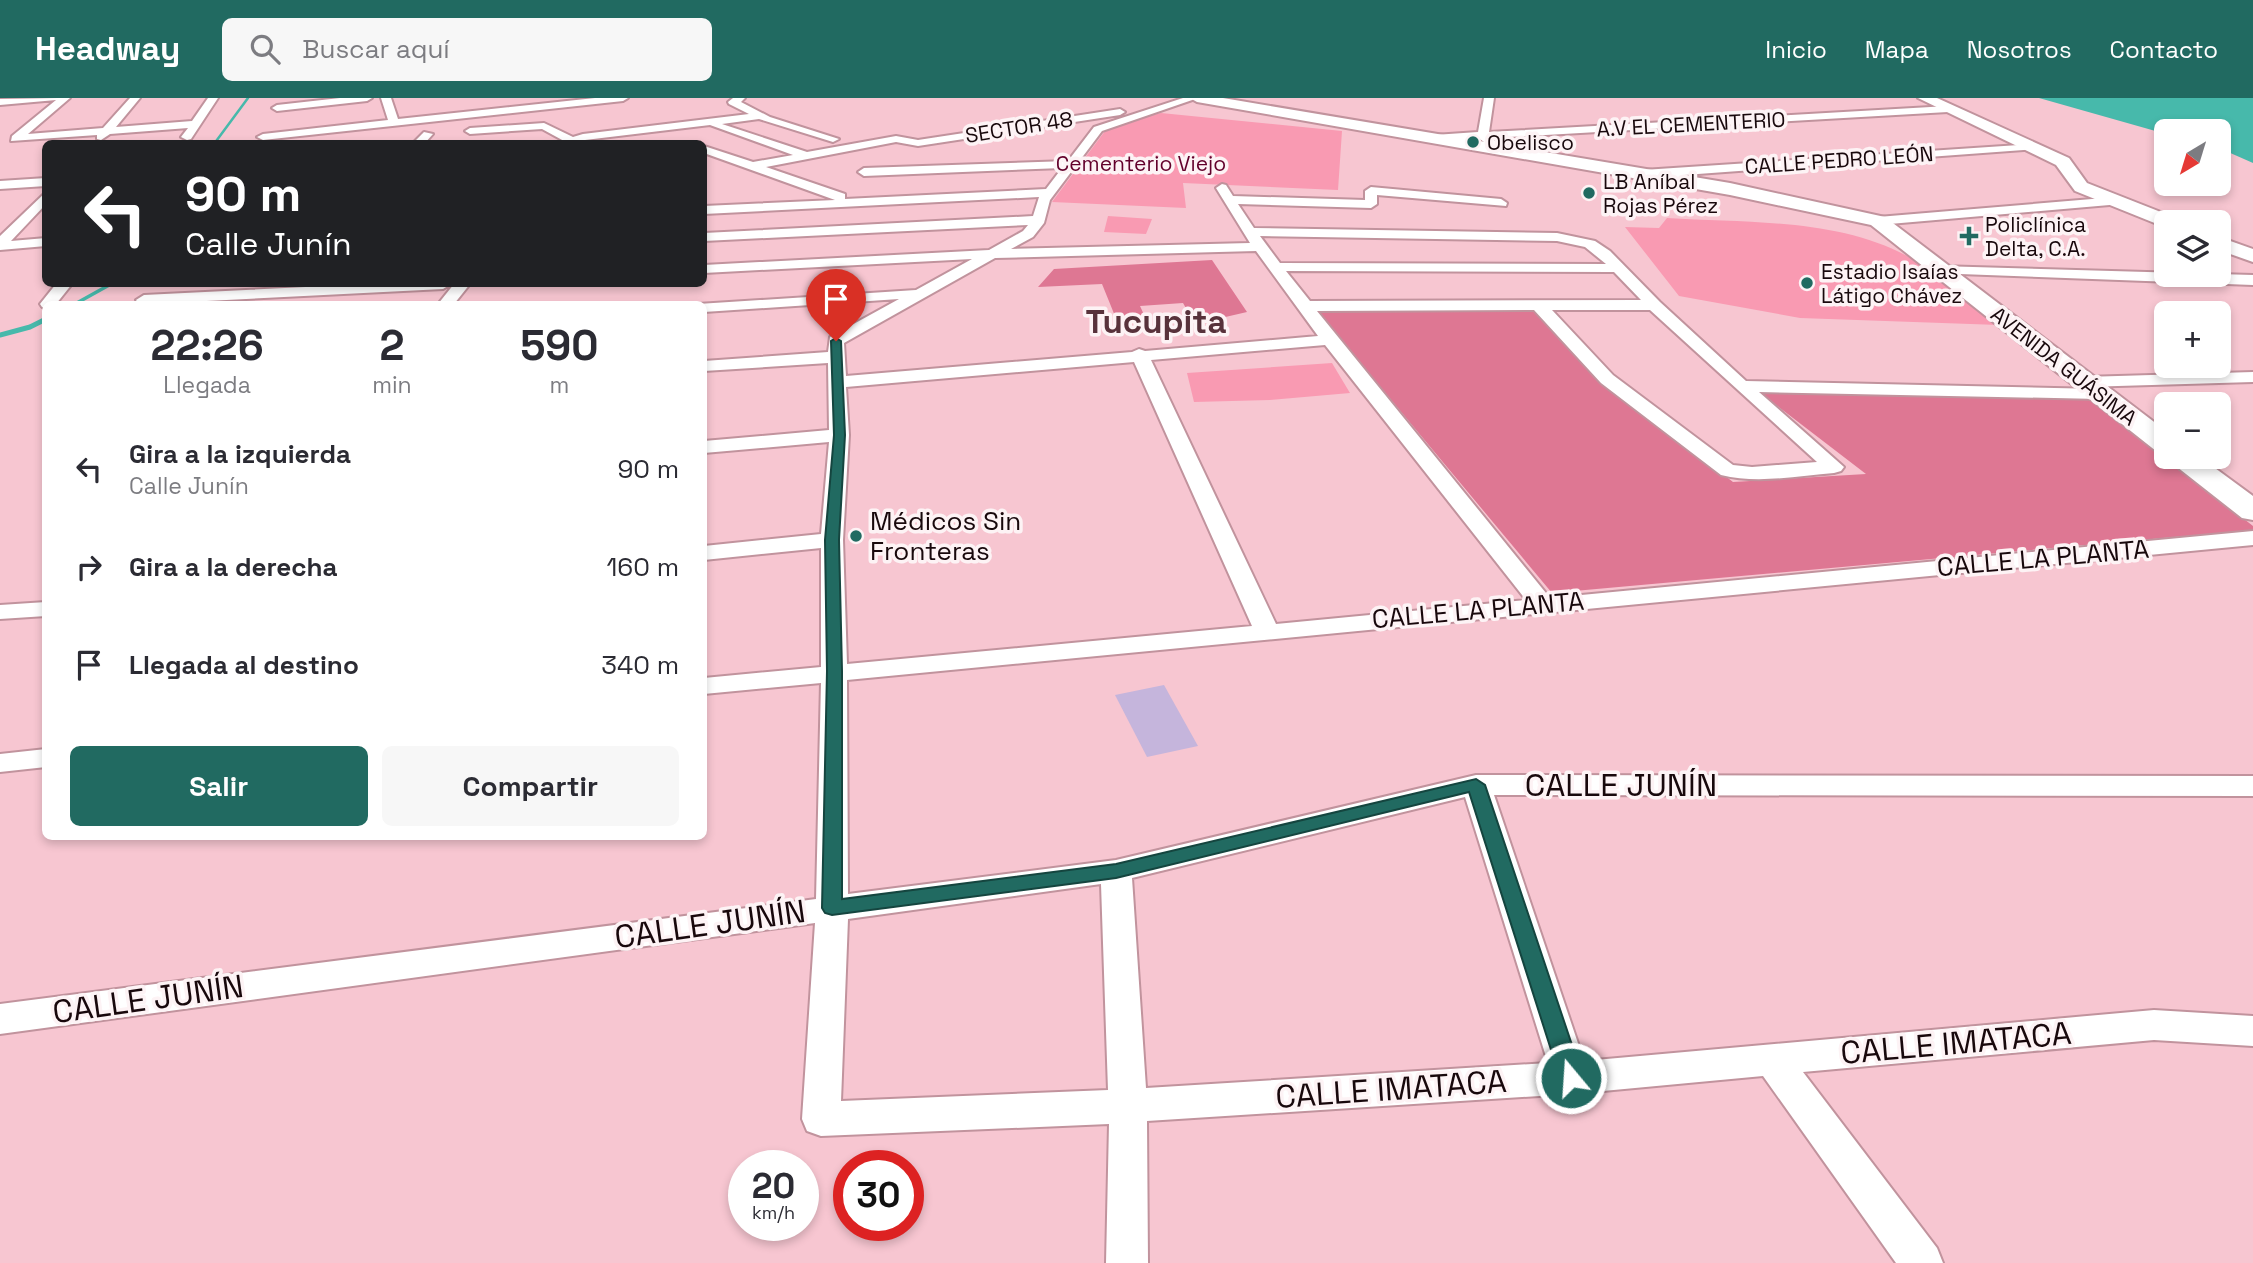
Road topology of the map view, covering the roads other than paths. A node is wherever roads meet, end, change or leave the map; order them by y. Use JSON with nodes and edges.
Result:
{"nodes":[{"id":1,"x":53,"y":98,"type":"edge"},
{"id":2,"x":65,"y":98,"type":"edge"},
{"id":3,"x":135,"y":98,"type":"edge"},
{"id":4,"x":213,"y":98,"type":"edge"},
{"id":5,"x":367,"y":98,"type":"edge"},
{"id":6,"x":386,"y":98,"type":"edge"},
{"id":7,"x":623,"y":98,"type":"edge"},
{"id":8,"x":740,"y":98,"type":"edge"},
{"id":9,"x":1195,"y":98,"type":"edge"},
{"id":10,"x":1489,"y":98,"type":"edge"},
{"id":11,"x":1925,"y":98,"type":"edge"},
{"id":12,"x":310,"y":101,"type":"edge"},
{"id":13,"x":0,"y":102,"type":"edge"},
{"id":14,"x":583,"y":102,"type":"junction"},
{"id":15,"x":1162,"y":109,"type":"junction"},
{"id":16,"x":1948,"y":109,"type":"junction"},
{"id":17,"x":48,"y":112,"type":"junction"},
{"id":18,"x":591,"y":113,"type":"dead end"},
{"id":19,"x":24,"y":114,"type":"dead end"},
{"id":20,"x":760,"y":116,"type":"junction"},
{"id":21,"x":270,"y":122,"type":"edge"},
{"id":22,"x":394,"y":122,"type":"junction"},
{"id":23,"x":600,"y":123,"type":"dead end"},
{"id":24,"x":196,"y":124,"type":"junction"},
{"id":25,"x":710,"y":124,"type":"junction"},
{"id":26,"x":312,"y":127,"type":"dead end"},
{"id":27,"x":28,"y":129,"type":"junction"},
{"id":28,"x":0,"y":131,"type":"edge"},
{"id":29,"x":107,"y":131,"type":"junction"},
{"id":30,"x":639,"y":131,"type":"junction"},
{"id":31,"x":454,"y":132,"type":"dead end"},
{"id":32,"x":441,"y":133,"type":"dead end"},
{"id":33,"x":428,"y":134,"type":"junction"},
{"id":34,"x":609,"y":134,"type":"junction"},
{"id":35,"x":407,"y":135,"type":"dead end"},
{"id":36,"x":16,"y":138,"type":"junction"},
{"id":37,"x":99,"y":140,"type":"edge"},
{"id":38,"x":186,"y":140,"type":"edge"},
{"id":39,"x":421,"y":140,"type":"edge"},
{"id":40,"x":565,"y":140,"type":"edge"},
{"id":41,"x":578,"y":140,"type":"edge"},
{"id":42,"x":673,"y":140,"type":"dead end"},
{"id":43,"x":1490,"y":143,"type":"junction"},
{"id":44,"x":2,"y":147,"type":"dead end"},
{"id":45,"x":2035,"y":147,"type":"junction"},
{"id":46,"x":783,"y":148,"type":"junction"},
{"id":47,"x":707,"y":150,"type":"edge"},
{"id":48,"x":806,"y":156,"type":"junction"},
{"id":49,"x":1071,"y":164,"type":"junction"},
{"id":50,"x":753,"y":166,"type":"junction"},
{"id":51,"x":864,"y":172,"type":"dead end"},
{"id":52,"x":1643,"y":174,"type":"junction"},
{"id":53,"x":42,"y":182,"type":"edge"},
{"id":54,"x":0,"y":186,"type":"edge"},
{"id":55,"x":1049,"y":193,"type":"junction"},
{"id":56,"x":1225,"y":194,"type":"joint"},
{"id":57,"x":42,"y":199,"type":"edge"},
{"id":58,"x":852,"y":201,"type":"junction"},
{"id":59,"x":2116,"y":201,"type":"junction"},
{"id":60,"x":1501,"y":203,"type":"dead end"},
{"id":61,"x":707,"y":210,"type":"edge"},
{"id":62,"x":2154,"y":216,"type":"edge"},
{"id":63,"x":1040,"y":220,"type":"junction"},
{"id":64,"x":1878,"y":221,"type":"junction"},
{"id":65,"x":707,"y":237,"type":"edge"},
{"id":66,"x":1255,"y":240,"type":"junction"},
{"id":67,"x":42,"y":242,"type":"edge"},
{"id":68,"x":0,"y":245,"type":"edge"},
{"id":69,"x":2231,"y":248,"type":"edge"},
{"id":70,"x":993,"y":254,"type":"junction"},
{"id":71,"x":2253,"y":256,"type":"edge"},
{"id":72,"x":1276,"y":267,"type":"junction"},
{"id":73,"x":1619,"y":268,"type":"junction"},
{"id":74,"x":707,"y":269,"type":"edge"},
{"id":75,"x":1938,"y":270,"type":"junction"},
{"id":76,"x":2253,"y":280,"type":"edge"},
{"id":77,"x":62,"y":287,"type":"edge"},
{"id":78,"x":157,"y":287,"type":"edge"},
{"id":79,"x":393,"y":287,"type":"edge"},
{"id":80,"x":460,"y":287,"type":"edge"},
{"id":81,"x":920,"y":293,"type":"junction"},
{"id":82,"x":50,"y":301,"type":"edge"},
{"id":83,"x":143,"y":301,"type":"edge"},
{"id":84,"x":159,"y":301,"type":"edge"},
{"id":85,"x":449,"y":301,"type":"edge"},
{"id":86,"x":1538,"y":305,"type":"junction"},
{"id":87,"x":1654,"y":305,"type":"junction"},
{"id":88,"x":1307,"y":306,"type":"junction"},
{"id":89,"x":707,"y":307,"type":"edge"},
{"id":90,"x":1329,"y":340,"type":"junction"},
{"id":91,"x":1139,"y":355,"type":"junction"},
{"id":92,"x":707,"y":366,"type":"edge"},
{"id":93,"x":837,"y":369,"type":"junction"},
{"id":94,"x":2253,"y":377,"type":"edge"},
{"id":95,"x":1741,"y":386,"type":"junction"},
{"id":96,"x":2092,"y":388,"type":"junction"},
{"id":97,"x":839,"y":435,"type":"junction"},
{"id":98,"x":2154,"y":436,"type":"edge"},
{"id":99,"x":707,"y":447,"type":"edge"},
{"id":100,"x":2197,"y":469,"type":"edge"},
{"id":101,"x":2253,"y":512,"type":"edge"},
{"id":102,"x":2253,"y":538,"type":"edge"},
{"id":103,"x":832,"y":540,"type":"junction"},
{"id":104,"x":707,"y":553,"type":"edge"},
{"id":105,"x":1542,"y":604,"type":"junction"},
{"id":106,"x":42,"y":609,"type":"edge"},
{"id":107,"x":0,"y":612,"type":"edge"},
{"id":108,"x":1266,"y":630,"type":"junction"},
{"id":109,"x":834,"y":671,"type":"junction"},
{"id":110,"x":707,"y":686,"type":"edge"},
{"id":111,"x":42,"y":758,"type":"edge"},
{"id":112,"x":0,"y":763,"type":"edge"},
{"id":113,"x":1476,"y":785,"type":"junction"},
{"id":114,"x":2253,"y":786,"type":"edge"},
{"id":115,"x":1116,"y":871,"type":"junction"},
{"id":116,"x":832,"y":908,"type":"junction"},
{"id":117,"x":0,"y":1018,"type":"edge"},
{"id":118,"x":2253,"y":1031,"type":"edge"},
{"id":119,"x":1772,"y":1060,"type":"junction"},
{"id":120,"x":1571,"y":1078,"type":"junction"},
{"id":121,"x":1128,"y":1106,"type":"junction"},
{"id":122,"x":1127,"y":1263,"type":"edge"},
{"id":123,"x":1922,"y":1263,"type":"edge"}],
"edges":[{"from":1,"to":13,"type":"street"},
{"from":2,"to":17,"type":"street"},
{"from":3,"to":29,"type":"street"},
{"from":4,"to":24,"type":"street"},
{"from":5,"to":12,"type":"street"},
{"from":6,"to":22,"type":"street"},
{"from":7,"to":14,"type":"street"},
{"from":8,"to":20,"type":"street"},
{"from":9,"to":15,"type":"street"},
{"from":9,"to":43,"type":"main road","name":"AVENIDA GUÁSIMA"},
{"from":10,"to":43,"type":"street"},
{"from":11,"to":16,"type":"main road"},
{"from":12,"to":21,"type":"street"},
{"from":12,"to":26,"type":"street"},
{"from":14,"to":18,"type":"street"},
{"from":14,"to":22,"type":"street"},
{"from":15,"to":48,"type":"street","name":"SECTOR 48"},
{"from":15,"to":49,"type":"street"},
{"from":16,"to":43,"type":"street","name":"A.V EL CEMENTERIO"},
{"from":16,"to":45,"type":"main road"},
{"from":17,"to":19,"type":"street"},
{"from":17,"to":27,"type":"street"},
{"from":20,"to":25,"type":"street"},
{"from":20,"to":46,"type":"street"},
{"from":21,"to":22,"type":"street"},
{"from":23,"to":34,"type":"street"},
{"from":24,"to":29,"type":"street"},
{"from":24,"to":38,"type":"street"},
{"from":25,"to":30,"type":"street"},
{"from":25,"to":46,"type":"street"},
{"from":27,"to":28,"type":"street"},
{"from":27,"to":36,"type":"street"},
{"from":29,"to":36,"type":"street"},
{"from":29,"to":37,"type":"street"},
{"from":30,"to":34,"type":"street"},
{"from":30,"to":42,"type":"street"},
{"from":31,"to":40,"type":"street"},
{"from":32,"to":33,"type":"street"},
{"from":33,"to":35,"type":"street"},
{"from":33,"to":39,"type":"street"},
{"from":34,"to":41,"type":"street"},
{"from":36,"to":44,"type":"street"},
{"from":43,"to":52,"type":"main road","name":"AVENIDA GUÁSIMA"},
{"from":45,"to":52,"type":"street","name":"CALLE PEDRO LEÓN"},
{"from":45,"to":59,"type":"main road"},
{"from":46,"to":48,"type":"street"},
{"from":47,"to":50,"type":"street"},
{"from":48,"to":50,"type":"street","name":"SECTOR 48"},
{"from":49,"to":51,"type":"street"},
{"from":49,"to":55,"type":"street"},
{"from":50,"to":58,"type":"street"},
{"from":52,"to":64,"type":"main road","name":"AVENIDA GUÁSIMA"},
{"from":53,"to":54,"type":"street"},
{"from":55,"to":58,"type":"street"},
{"from":55,"to":63,"type":"street"},
{"from":56,"to":60,"type":"street"},
{"from":56,"to":66,"type":"street"},
{"from":57,"to":68,"type":"street"},
{"from":58,"to":61,"type":"street"},
{"from":59,"to":62,"type":"main road"},
{"from":59,"to":64,"type":"street"},
{"from":63,"to":65,"type":"street"},
{"from":63,"to":70,"type":"street"},
{"from":64,"to":75,"type":"main road","name":"AVENIDA GUÁSIMA"},
{"from":66,"to":70,"type":"street"},
{"from":66,"to":72,"type":"street"},
{"from":66,"to":73,"type":"street"},
{"from":67,"to":68,"type":"street"},
{"from":69,"to":71,"type":"main road"},
{"from":70,"to":74,"type":"street"},
{"from":70,"to":81,"type":"street"},
{"from":72,"to":73,"type":"street"},
{"from":72,"to":88,"type":"street"},
{"from":73,"to":87,"type":"street"},
{"from":75,"to":76,"type":"street"},
{"from":75,"to":96,"type":"main road","name":"AVENIDA GUÁSIMA"},
{"from":77,"to":82,"type":"street"},
{"from":78,"to":83,"type":"street"},
{"from":79,"to":84,"type":"street"},
{"from":80,"to":85,"type":"street"},
{"from":81,"to":89,"type":"street"},
{"from":81,"to":93,"type":"street"},
{"from":86,"to":87,"type":"street"},
{"from":86,"to":88,"type":"street"},
{"from":86,"to":95,"type":"street"},
{"from":87,"to":95,"type":"street"},
{"from":88,"to":90,"type":"street"},
{"from":90,"to":91,"type":"street"},
{"from":90,"to":105,"type":"street"},
{"from":91,"to":93,"type":"street"},
{"from":91,"to":108,"type":"street"},
{"from":92,"to":93,"type":"street"},
{"from":93,"to":97,"type":"street"},
{"from":94,"to":96,"type":"street"},
{"from":95,"to":96,"type":"street"},
{"from":96,"to":98,"type":"main road","name":"AVENIDA GUÁSIMA"},
{"from":97,"to":99,"type":"street"},
{"from":97,"to":103,"type":"street"},
{"from":100,"to":101,"type":"main road"},
{"from":102,"to":105,"type":"street","name":"CALLE LA PLANTA"},
{"from":103,"to":104,"type":"street"},
{"from":103,"to":109,"type":"street"},
{"from":105,"to":108,"type":"street","name":"CALLE LA PLANTA"},
{"from":106,"to":107,"type":"street"},
{"from":108,"to":109,"type":"street","name":"CALLE LA PLANTA"},
{"from":109,"to":110,"type":"street","name":"CALLE LA PLANTA"},
{"from":109,"to":116,"type":"street"},
{"from":111,"to":112,"type":"street"},
{"from":113,"to":114,"type":"street","name":"CALLE JUNÍN"},
{"from":113,"to":115,"type":"street","name":"CALLE JUNÍN"},
{"from":113,"to":120,"type":"street"},
{"from":115,"to":116,"type":"street","name":"CALLE JUNÍN"},
{"from":115,"to":121,"type":"street"},
{"from":116,"to":117,"type":"street","name":"CALLE JUNÍN"},
{"from":116,"to":121,"type":"street","name":"CALLE IMATACA"},
{"from":118,"to":119,"type":"street","name":"CALLE IMATACA"},
{"from":119,"to":120,"type":"street","name":"CALLE IMATACA"},
{"from":119,"to":123,"type":"street"},
{"from":120,"to":121,"type":"street","name":"CALLE IMATACA"},
{"from":121,"to":122,"type":"street"}]}
